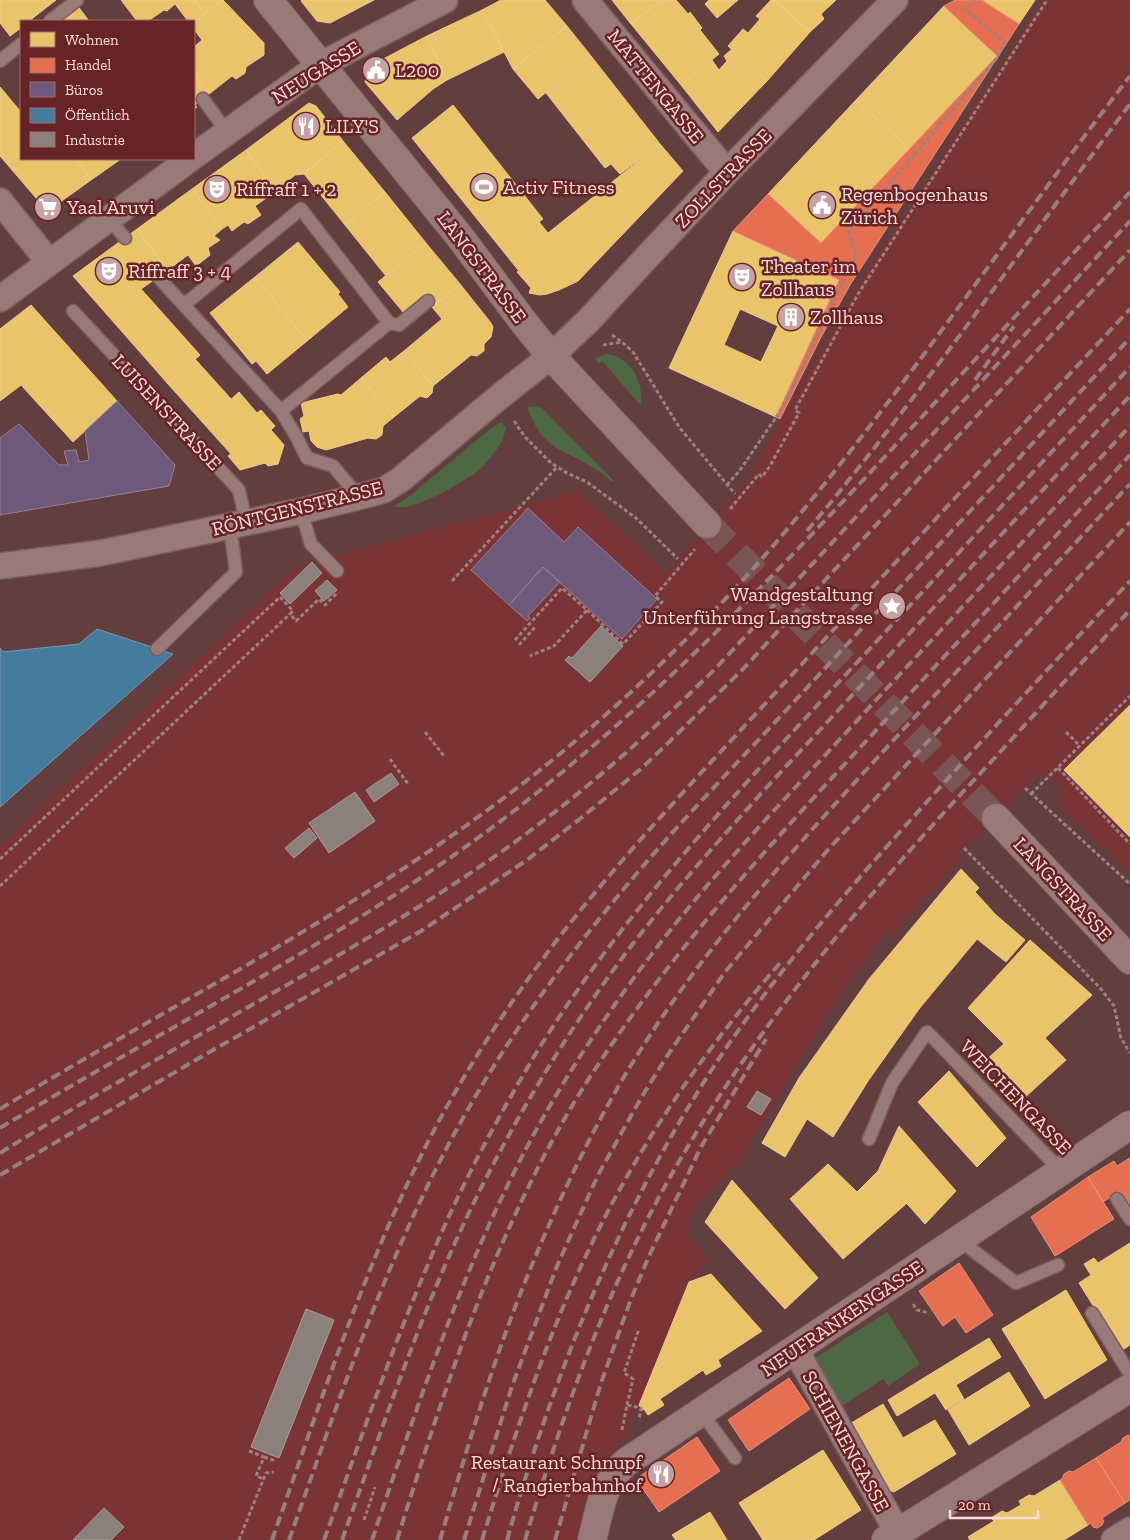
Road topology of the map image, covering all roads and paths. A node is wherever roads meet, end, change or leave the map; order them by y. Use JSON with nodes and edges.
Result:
{"nodes":[{"id":1,"x":77,"y":0,"type":"edge"},
{"id":2,"x":268,"y":0,"type":"edge"},
{"id":3,"x":445,"y":0,"type":"edge"},
{"id":4,"x":585,"y":0,"type":"edge"},
{"id":5,"x":895,"y":0,"type":"edge"},
{"id":6,"x":975,"y":0,"type":"edge"},
{"id":7,"x":1048,"y":0,"type":"edge"},
{"id":8,"x":51,"y":20,"type":"edge"},
{"id":9,"x":20,"y":45,"type":"edge"},
{"id":10,"x":0,"y":60,"type":"edge"},
{"id":11,"x":320,"y":65,"type":"junction"},
{"id":12,"x":203,"y":99,"type":"dead end"},
{"id":13,"x":226,"y":132,"type":"junction"},
{"id":14,"x":195,"y":155,"type":"edge"},
{"id":15,"x":189,"y":160,"type":"edge"},
{"id":16,"x":728,"y":172,"type":"junction"},
{"id":17,"x":0,"y":201,"type":"edge"},
{"id":18,"x":108,"y":219,"type":"junction"},
{"id":19,"x":125,"y":238,"type":"dead end"},
{"id":20,"x":49,"y":262,"type":"junction"},
{"id":21,"x":158,"y":277,"type":"dead end"},
{"id":22,"x":0,"y":298,"type":"edge"},
{"id":23,"x":428,"y":301,"type":"dead end"},
{"id":24,"x":184,"y":305,"type":"junction"},
{"id":25,"x":74,"y":311,"type":"dead end"},
{"id":26,"x":389,"y":323,"type":"junction"},
{"id":27,"x":605,"y":331,"type":"dead end"},
{"id":28,"x":551,"y":356,"type":"junction"},
{"id":29,"x":282,"y":411,"type":"junction"},
{"id":30,"x":510,"y":415,"type":"dead end"},
{"id":31,"x":557,"y":467,"type":"junction"},
{"id":32,"x":728,"y":485,"type":"junction"},
{"id":33,"x":735,"y":494,"type":"dead end"},
{"id":34,"x":359,"y":496,"type":"junction"},
{"id":35,"x":301,"y":511,"type":"junction"},
{"id":36,"x":238,"y":524,"type":"junction"},
{"id":37,"x":711,"y":527,"type":"junction"},
{"id":38,"x":678,"y":559,"type":"dead end"},
{"id":39,"x":0,"y":566,"type":"edge"},
{"id":40,"x":337,"y":571,"type":"dead end"},
{"id":41,"x":452,"y":581,"type":"dead end"},
{"id":42,"x":342,"y":588,"type":"dead end"},
{"id":43,"x":587,"y":610,"type":"junction"},
{"id":44,"x":290,"y":614,"type":"junction"},
{"id":45,"x":536,"y":626,"type":"dead end"},
{"id":46,"x":515,"y":640,"type":"dead end"},
{"id":47,"x":519,"y":645,"type":"dead end"},
{"id":48,"x":156,"y":649,"type":"dead end"},
{"id":49,"x":530,"y":656,"type":"dead end"},
{"id":50,"x":1130,"y":696,"type":"edge"},
{"id":51,"x":425,"y":732,"type":"dead end"},
{"id":52,"x":1066,"y":732,"type":"dead end"},
{"id":53,"x":1080,"y":746,"type":"junction"},
{"id":54,"x":444,"y":756,"type":"dead end"},
{"id":55,"x":390,"y":759,"type":"dead end"},
{"id":56,"x":1058,"y":768,"type":"junction"},
{"id":57,"x":408,"y":784,"type":"dead end"},
{"id":58,"x":1025,"y":788,"type":"dead end"},
{"id":59,"x":1031,"y":794,"type":"junction"},
{"id":60,"x":996,"y":818,"type":"tunnel mouth"},
{"id":61,"x":1130,"y":844,"type":"edge"},
{"id":62,"x":964,"y":848,"type":"dead end"},
{"id":63,"x":0,"y":859,"type":"edge"},
{"id":64,"x":1130,"y":884,"type":"edge"},
{"id":65,"x":0,"y":886,"type":"edge"},
{"id":66,"x":1130,"y":960,"type":"edge"},
{"id":67,"x":1130,"y":1053,"type":"edge"},
{"id":68,"x":1130,"y":1125,"type":"edge"},
{"id":69,"x":869,"y":1140,"type":"dead end"},
{"id":70,"x":1062,"y":1172,"type":"junction"},
{"id":71,"x":1117,"y":1199,"type":"dead end"},
{"id":72,"x":1130,"y":1220,"type":"edge"},
{"id":73,"x":966,"y":1235,"type":"junction"},
{"id":74,"x":1058,"y":1265,"type":"dead end"},
{"id":75,"x":1092,"y":1313,"type":"dead end"},
{"id":76,"x":640,"y":1329,"type":"dead end"},
{"id":77,"x":794,"y":1349,"type":"junction"},
{"id":78,"x":1130,"y":1374,"type":"edge"},
{"id":79,"x":1130,"y":1388,"type":"edge"},
{"id":80,"x":627,"y":1405,"type":"junction"},
{"id":81,"x":637,"y":1408,"type":"dead end"},
{"id":82,"x":701,"y":1412,"type":"junction"},
{"id":83,"x":622,"y":1431,"type":"dead end"},
{"id":84,"x":250,"y":1451,"type":"dead end"},
{"id":85,"x":264,"y":1457,"type":"junction"},
{"id":86,"x":735,"y":1458,"type":"dead end"},
{"id":87,"x":276,"y":1461,"type":"dead end"},
{"id":88,"x":274,"y":1472,"type":"dead end"},
{"id":89,"x":264,"y":1479,"type":"junction"},
{"id":90,"x":375,"y":1487,"type":"dead end"},
{"id":91,"x":364,"y":1520,"type":"dead end"},
{"id":92,"x":1130,"y":1530,"type":"edge"},
{"id":93,"x":892,"y":1537,"type":"edge"},
{"id":94,"x":239,"y":1540,"type":"edge"},
{"id":95,"x":592,"y":1540,"type":"edge"},
{"id":96,"x":1114,"y":1540,"type":"edge"}],
"edges":[{"from":1,"to":8,"type":"lane"},
{"from":2,"to":11,"type":"street","name":"LANGSTRASSE"},
{"from":3,"to":11,"type":"street","name":"NEUGASSE"},
{"from":4,"to":16,"type":"street","name":"MATTENGASSE"},
{"from":5,"to":16,"type":"street","name":"ZOLLSTRASSE"},
{"from":6,"to":32,"type":"path"},
{"from":7,"to":37,"type":"path"},
{"from":9,"to":10,"type":"lane"},
{"from":11,"to":13,"type":"street","name":"NEUGASSE"},
{"from":11,"to":28,"type":"street","name":"LANGSTRASSE"},
{"from":12,"to":13,"type":"lane"},
{"from":13,"to":14,"type":"street","name":"NEUGASSE"},
{"from":15,"to":18,"type":"street"},
{"from":16,"to":28,"type":"street","name":"ZOLLSTRASSE"},
{"from":17,"to":20,"type":"street"},
{"from":18,"to":19,"type":"lane"},
{"from":18,"to":20,"type":"street"},
{"from":20,"to":22,"type":"street"},
{"from":21,"to":24,"type":"lane"},
{"from":23,"to":26,"type":"lane"},
{"from":24,"to":26,"type":"lane"},
{"from":24,"to":29,"type":"lane"},
{"from":25,"to":36,"type":"lane","name":"LUISENSTRASSE"},
{"from":26,"to":29,"type":"lane"},
{"from":27,"to":32,"type":"path"},
{"from":28,"to":34,"type":"street","name":"RÖNTGENSTRASSE"},
{"from":28,"to":37,"type":"street","name":"LANGSTRASSE"},
{"from":29,"to":34,"type":"lane"},
{"from":30,"to":31,"type":"path"},
{"from":31,"to":38,"type":"path"},
{"from":31,"to":41,"type":"path"},
{"from":32,"to":33,"type":"path"},
{"from":34,"to":35,"type":"street","name":"RÖNTGENSTRASSE"},
{"from":35,"to":36,"type":"street","name":"RÖNTGENSTRASSE"},
{"from":35,"to":40,"type":"lane"},
{"from":36,"to":39,"type":"street","name":"RÖNTGENSTRASSE"},
{"from":36,"to":48,"type":"lane","name":"LUISENSTRASSE"},
{"from":37,"to":43,"type":"path"},
{"from":42,"to":44,"type":"path"},
{"from":43,"to":46,"type":"path"},
{"from":43,"to":49,"type":"path"},
{"from":44,"to":63,"type":"path"},
{"from":44,"to":65,"type":"path"},
{"from":45,"to":47,"type":"path"},
{"from":50,"to":53,"type":"path"},
{"from":51,"to":54,"type":"path"},
{"from":52,"to":53,"type":"path"},
{"from":53,"to":56,"type":"path"},
{"from":55,"to":57,"type":"path"},
{"from":56,"to":59,"type":"path"},
{"from":56,"to":61,"type":"path"},
{"from":58,"to":59,"type":"path"},
{"from":59,"to":64,"type":"path"},
{"from":60,"to":66,"type":"street","name":"LANGSTRASSE"},
{"from":62,"to":67,"type":"path"},
{"from":68,"to":70,"type":"street","name":"NEUFRANKENGASSE"},
{"from":69,"to":70,"type":"lane","name":"WEICHENGASSE"},
{"from":70,"to":73,"type":"street","name":"NEUFRANKENGASSE"},
{"from":71,"to":72,"type":"lane"},
{"from":73,"to":74,"type":"lane"},
{"from":73,"to":77,"type":"street","name":"NEUFRANKENGASSE"},
{"from":75,"to":78,"type":"lane"},
{"from":76,"to":80,"type":"path"},
{"from":77,"to":82,"type":"street","name":"NEUFRANKENGASSE"},
{"from":77,"to":93,"type":"street","name":"SCHIENENGASSE"},
{"from":79,"to":93,"type":"street"},
{"from":80,"to":81,"type":"path"},
{"from":80,"to":83,"type":"path"},
{"from":82,"to":86,"type":"lane"},
{"from":82,"to":95,"type":"street","name":"NEUFRANKENGASSE"},
{"from":84,"to":85,"type":"path"},
{"from":85,"to":87,"type":"path"},
{"from":85,"to":89,"type":"path"},
{"from":88,"to":89,"type":"path"},
{"from":89,"to":94,"type":"path"},
{"from":90,"to":91,"type":"path"},
{"from":92,"to":96,"type":"street"}]}
